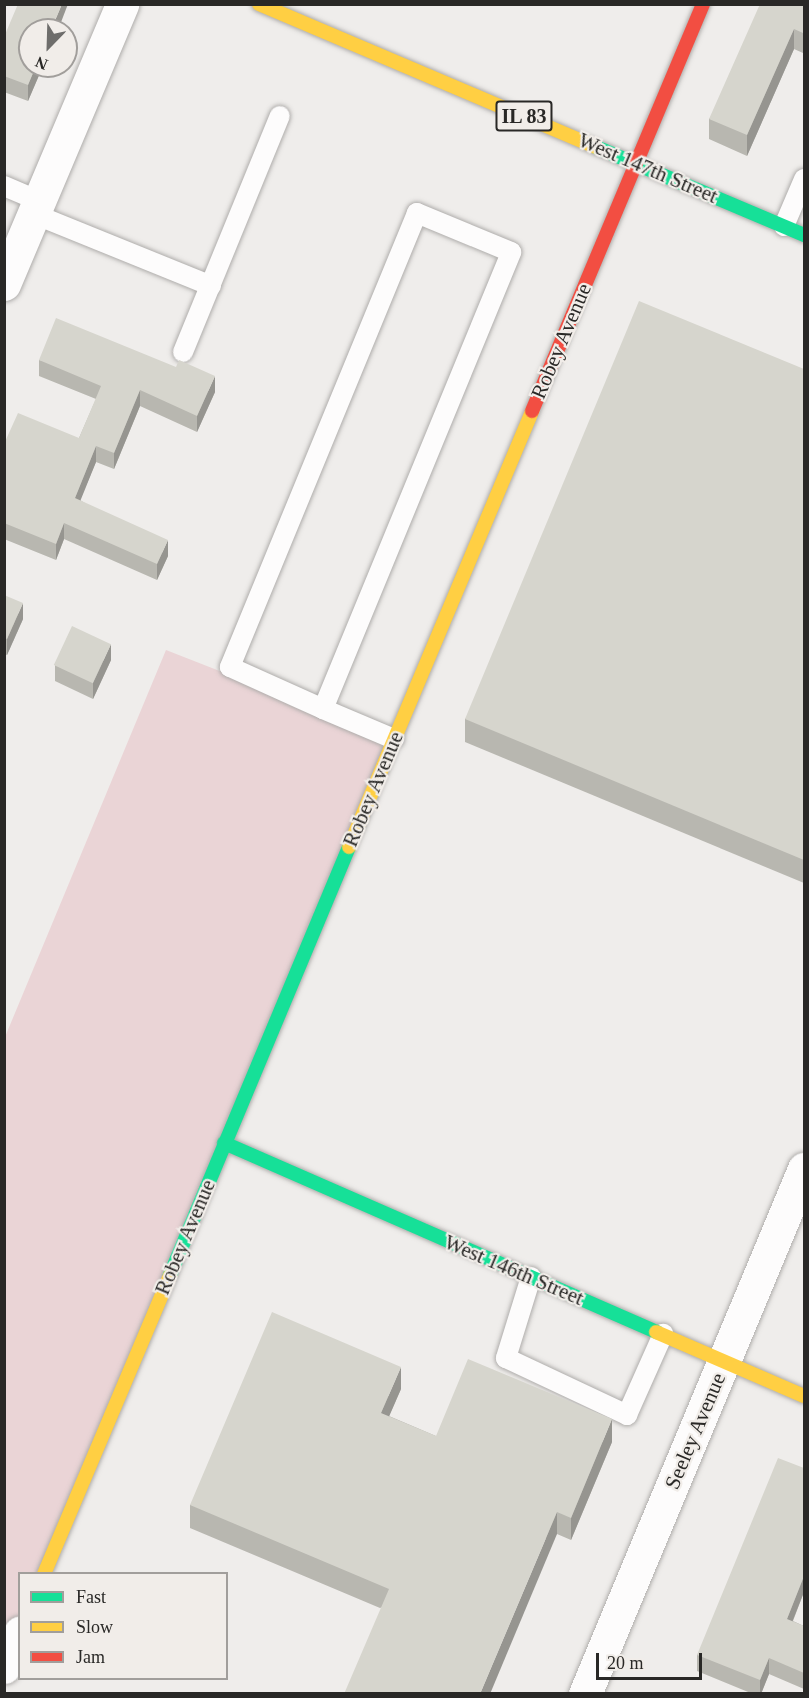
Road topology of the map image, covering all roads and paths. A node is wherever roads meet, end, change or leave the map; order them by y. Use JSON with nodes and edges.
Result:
{"nodes":[{"id":1,"x":122,"y":4,"type":"edge"},
{"id":2,"x":259,"y":4,"type":"edge"},
{"id":3,"x":702,"y":4,"type":"edge"},
{"id":4,"x":280,"y":116,"type":"dead end"},
{"id":5,"x":636,"y":163,"type":"junction"},
{"id":6,"x":804,"y":178,"type":"edge"},
{"id":7,"x":4,"y":186,"type":"edge"},
{"id":8,"x":37,"y":207,"type":"junction"},
{"id":9,"x":784,"y":226,"type":"junction"},
{"id":10,"x":804,"y":235,"type":"edge"},
{"id":11,"x":4,"y":284,"type":"edge"},
{"id":12,"x":210,"y":286,"type":"junction"},
{"id":13,"x":183,"y":352,"type":"dead end"},
{"id":14,"x":323,"y":708,"type":"junction"},
{"id":15,"x":394,"y":739,"type":"junction"},
{"id":16,"x":224,"y":1143,"type":"junction"},
{"id":17,"x":804,"y":1169,"type":"edge"},
{"id":18,"x":531,"y":1277,"type":"junction"},
{"id":19,"x":663,"y":1334,"type":"junction"},
{"id":20,"x":724,"y":1361,"type":"junction"},
{"id":21,"x":804,"y":1396,"type":"edge"},
{"id":22,"x":45,"y":1572,"type":"edge"},
{"id":23,"x":18,"y":1636,"type":"edge"},
{"id":24,"x":4,"y":1667,"type":"edge"},
{"id":25,"x":585,"y":1694,"type":"edge"}],
"edges":[{"from":1,"to":8,"type":"street"},
{"from":2,"to":5,"type":"street","name":"West 147th Street","number":"IL 83"},
{"from":3,"to":5,"type":"street","name":"Robey Avenue"},
{"from":4,"to":12,"type":"lane"},
{"from":5,"to":9,"type":"street","name":"West 147th Street","number":"IL 83"},
{"from":5,"to":15,"type":"street","name":"Robey Avenue"},
{"from":6,"to":9,"type":"lane"},
{"from":7,"to":8,"type":"lane"},
{"from":8,"to":11,"type":"street"},
{"from":8,"to":12,"type":"lane"},
{"from":9,"to":10,"type":"street","name":"West 147th Street","number":"IL 83"},
{"from":12,"to":13,"type":"lane"},
{"from":14,"to":14,"type":"lane"},
{"from":14,"to":15,"type":"lane"},
{"from":15,"to":16,"type":"street","name":"Robey Avenue"},
{"from":16,"to":18,"type":"street","name":"West 146th Street"},
{"from":16,"to":22,"type":"street","name":"Robey Avenue"},
{"from":17,"to":20,"type":"street","name":"Seeley Avenue"},
{"from":18,"to":19,"type":"street","name":"West 146th Street"},
{"from":18,"to":19,"type":"lane"},
{"from":19,"to":20,"type":"street","name":"West 146th Street"},
{"from":20,"to":21,"type":"street","name":"West 146th Street"},
{"from":20,"to":25,"type":"street","name":"Seeley Avenue"},
{"from":23,"to":24,"type":"street"}]}
